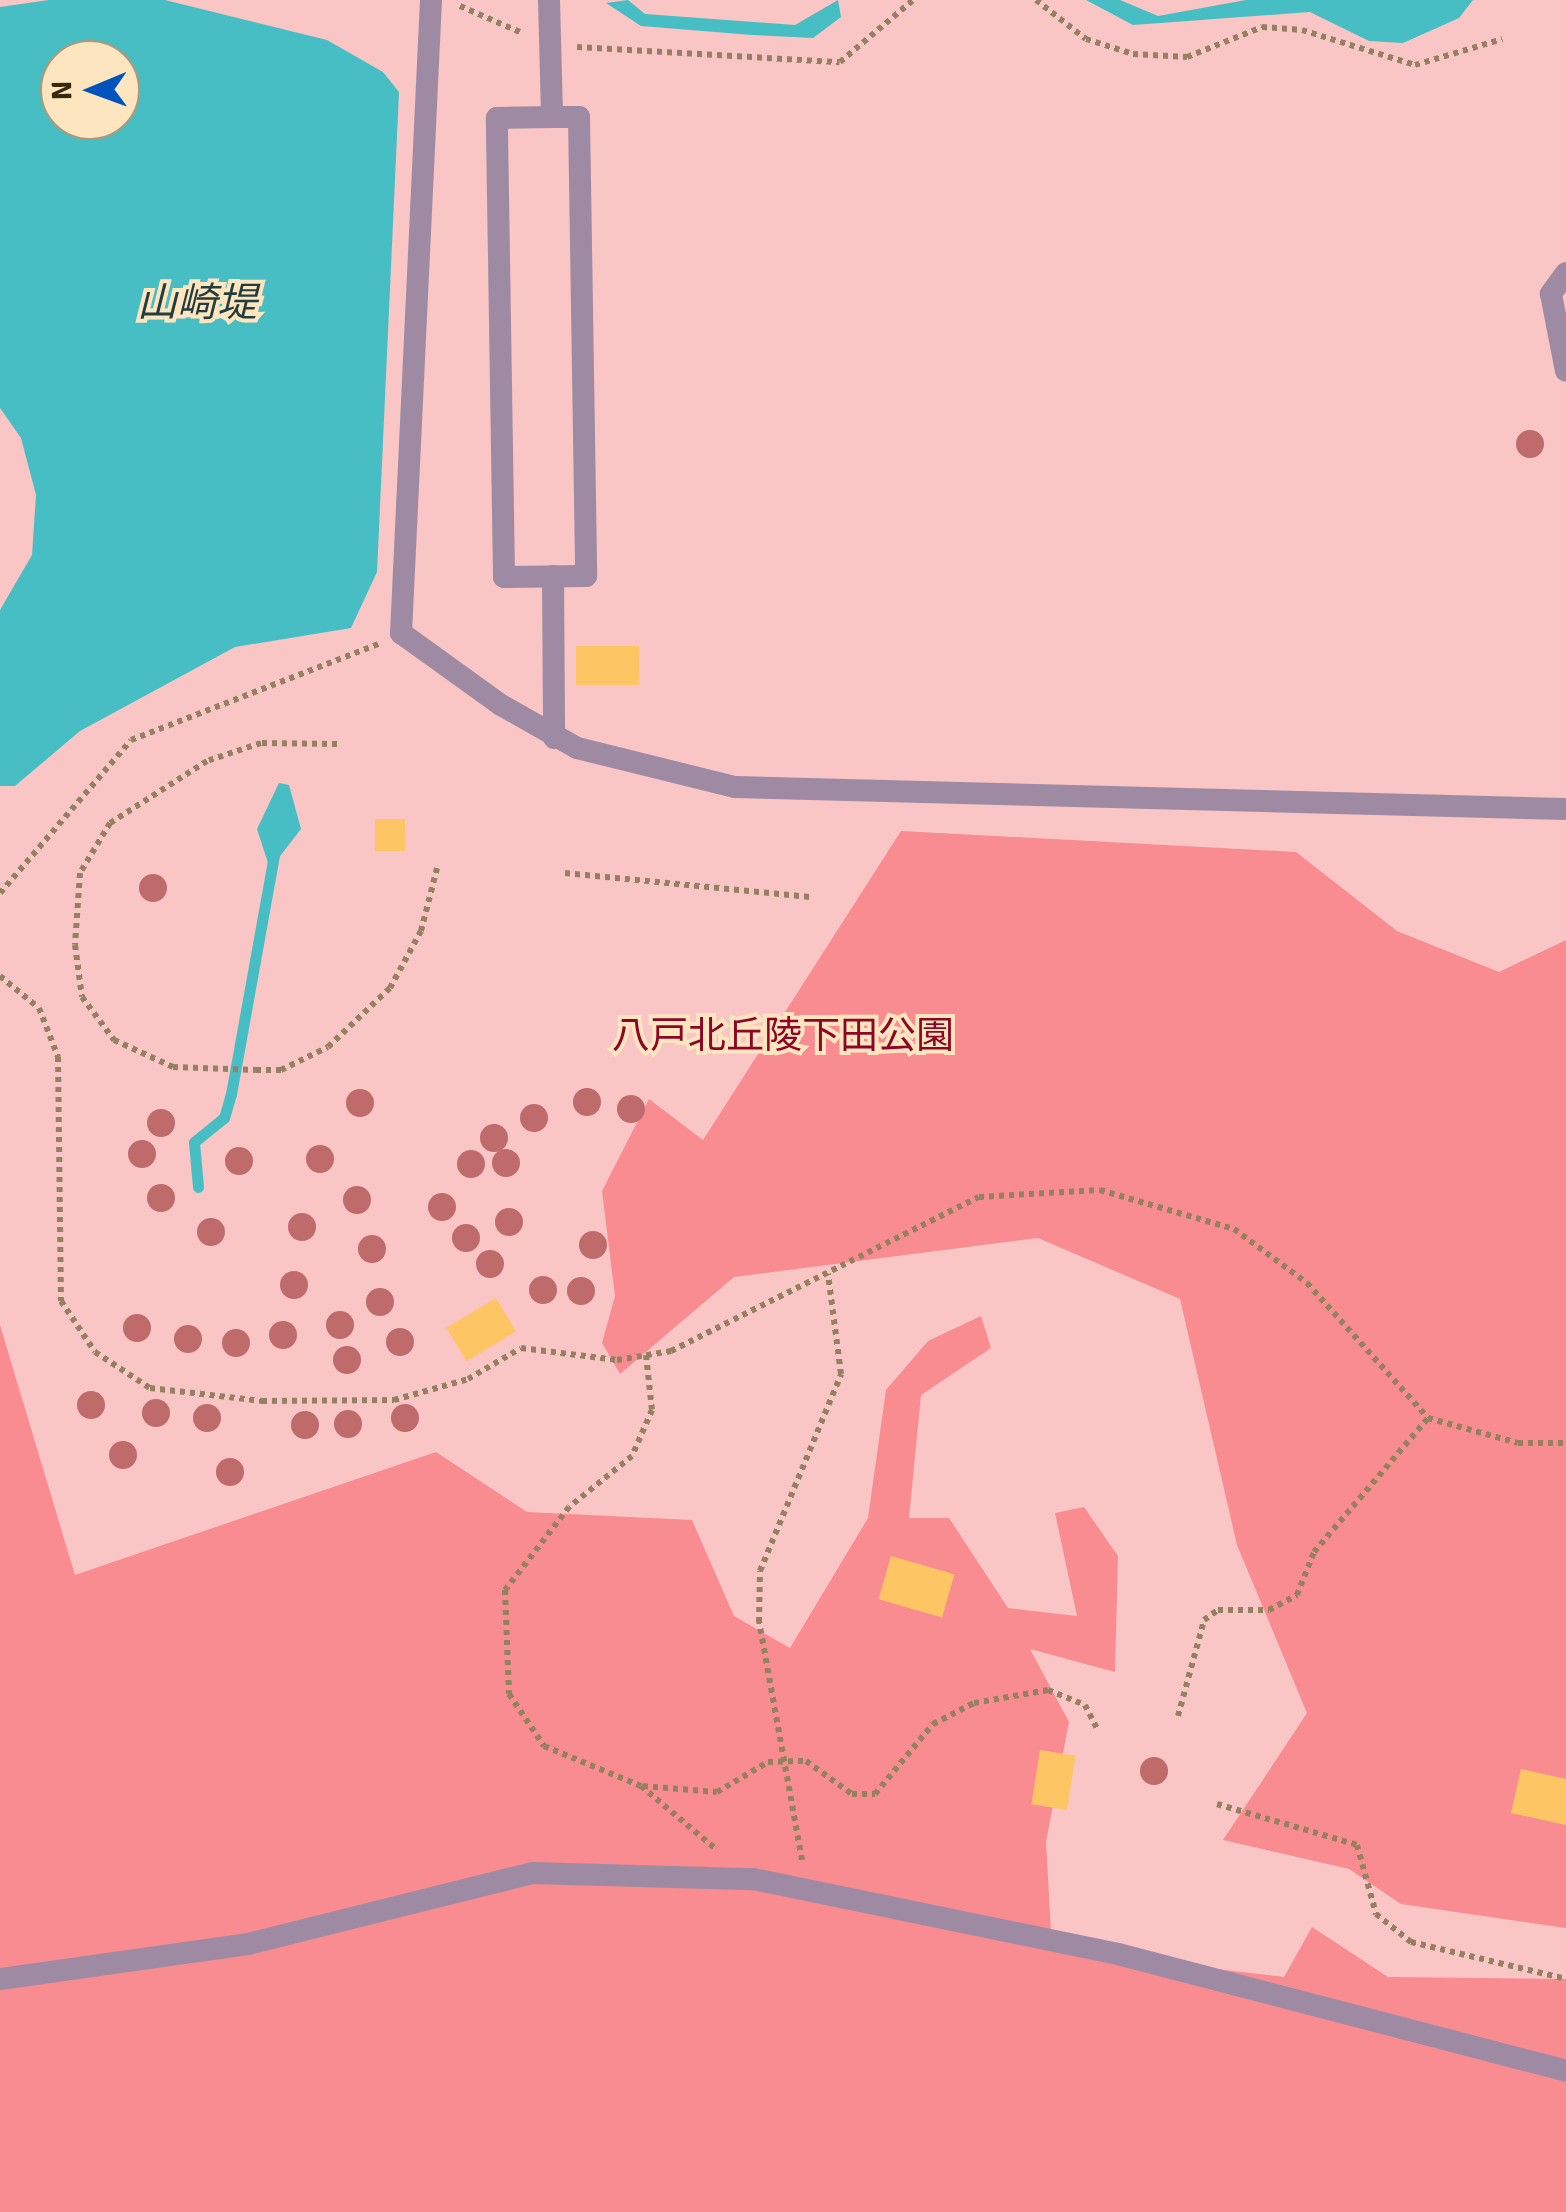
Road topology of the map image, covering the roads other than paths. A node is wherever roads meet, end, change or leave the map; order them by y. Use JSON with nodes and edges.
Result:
{"nodes":[{"id":1,"x":431,"y":0,"type":"edge"},
{"id":2,"x":549,"y":0,"type":"edge"},
{"id":3,"x":552,"y":117,"type":"junction"},
{"id":4,"x":1566,"y":273,"type":"edge"},
{"id":5,"x":1566,"y":371,"type":"edge"},
{"id":6,"x":554,"y":576,"type":"junction"},
{"id":7,"x":554,"y":738,"type":"junction"},
{"id":8,"x":1566,"y":810,"type":"edge"},
{"id":9,"x":0,"y":1979,"type":"edge"},
{"id":10,"x":1566,"y":2071,"type":"edge"}],
"edges":[{"from":1,"to":7,"type":"lane"},
{"from":2,"to":3,"type":"lane"},
{"from":3,"to":6,"type":"lane"},
{"from":3,"to":6,"type":"lane"},
{"from":4,"to":5,"type":"lane"},
{"from":6,"to":7,"type":"lane"},
{"from":7,"to":8,"type":"lane"},
{"from":9,"to":10,"type":"lane"}]}
